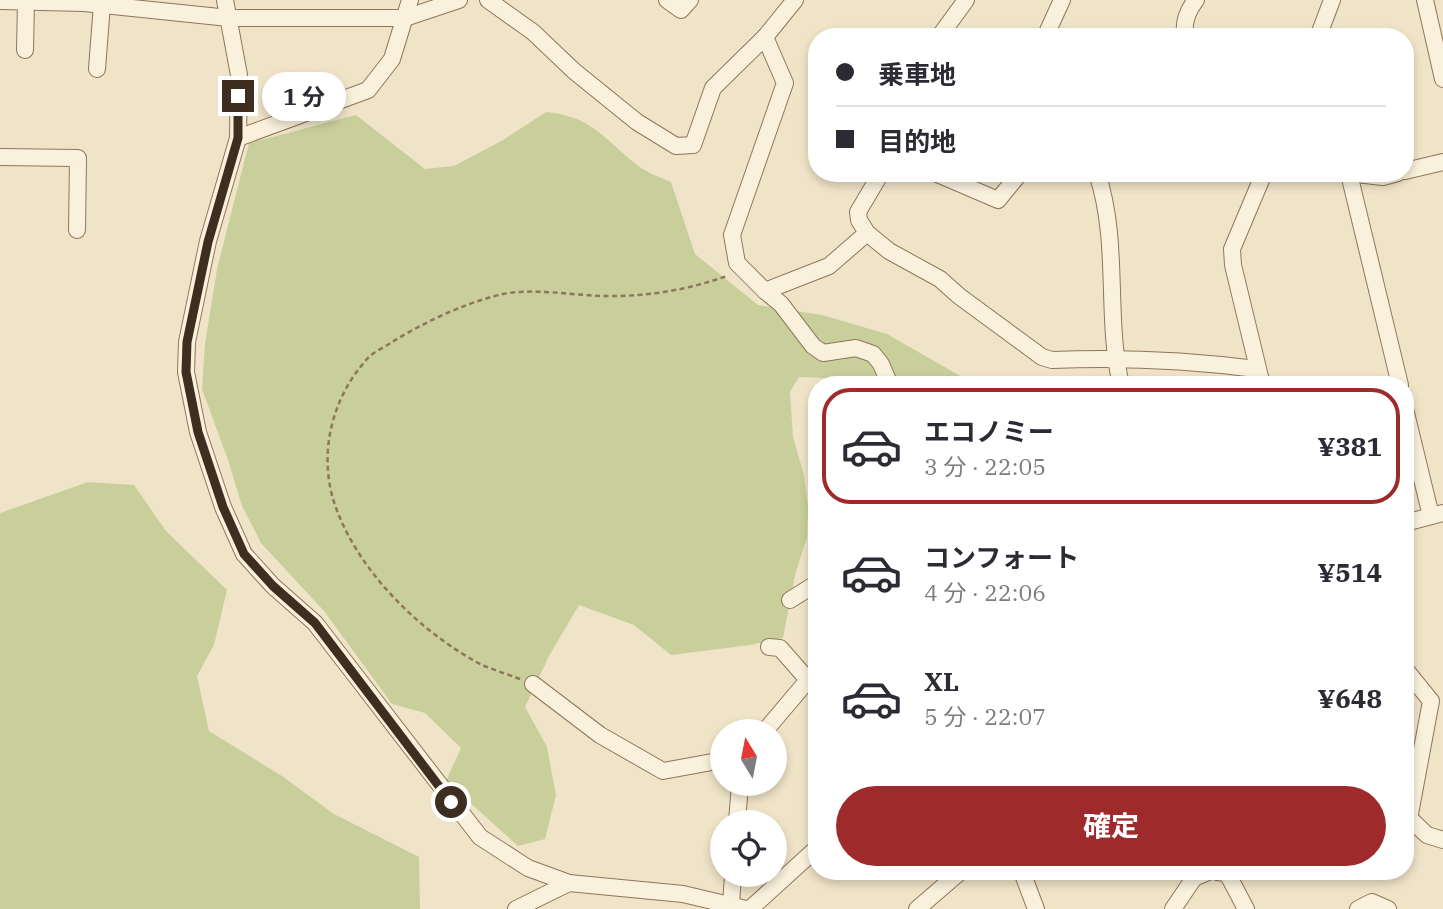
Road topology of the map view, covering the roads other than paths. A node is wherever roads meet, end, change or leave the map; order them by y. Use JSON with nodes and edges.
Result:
{"nodes":[{"id":1,"x":225,"y":0,"type":"edge"},
{"id":2,"x":410,"y":0,"type":"edge"},
{"id":3,"x":459,"y":0,"type":"edge"},
{"id":4,"x":488,"y":0,"type":"edge"},
{"id":5,"x":667,"y":0,"type":"edge"},
{"id":6,"x":690,"y":0,"type":"edge"},
{"id":7,"x":795,"y":0,"type":"edge"},
{"id":8,"x":966,"y":0,"type":"edge"},
{"id":9,"x":1062,"y":0,"type":"edge"},
{"id":10,"x":1196,"y":0,"type":"edge"},
{"id":11,"x":1332,"y":0,"type":"edge"},
{"id":12,"x":1424,"y":0,"type":"edge"},
{"id":13,"x":0,"y":1,"type":"edge"},
{"id":14,"x":26,"y":1,"type":"edge"},
{"id":15,"x":102,"y":5,"type":"junction"},
{"id":16,"x":229,"y":18,"type":"junction"},
{"id":17,"x":405,"y":18,"type":"junction"},
{"id":18,"x":946,"y":28,"type":"edge"},
{"id":19,"x":1049,"y":28,"type":"edge"},
{"id":20,"x":1184,"y":28,"type":"edge"},
{"id":21,"x":1321,"y":28,"type":"edge"},
{"id":22,"x":765,"y":37,"type":"junction"},
{"id":23,"x":25,"y":50,"type":"dead end"},
{"id":24,"x":97,"y":69,"type":"dead end"},
{"id":25,"x":1443,"y":79,"type":"edge"},
{"id":26,"x":238,"y":138,"type":"junction"},
{"id":27,"x":0,"y":157,"type":"edge"},
{"id":28,"x":1443,"y":162,"type":"edge"},
{"id":29,"x":1414,"y":169,"type":"edge"},
{"id":30,"x":876,"y":182,"type":"edge"},
{"id":31,"x":956,"y":182,"type":"edge"},
{"id":32,"x":1013,"y":182,"type":"edge"},
{"id":33,"x":1100,"y":182,"type":"edge"},
{"id":34,"x":1260,"y":182,"type":"edge"},
{"id":35,"x":1350,"y":182,"type":"edge"},
{"id":36,"x":77,"y":230,"type":"dead end"},
{"id":37,"x":867,"y":233,"type":"junction"},
{"id":38,"x":765,"y":291,"type":"junction"},
{"id":39,"x":1114,"y":357,"type":"junction"},
{"id":40,"x":1256,"y":369,"type":"junction"},
{"id":41,"x":886,"y":376,"type":"edge"},
{"id":42,"x":1119,"y":376,"type":"edge"},
{"id":43,"x":1259,"y":376,"type":"edge"},
{"id":44,"x":1398,"y":376,"type":"edge"},
{"id":45,"x":1414,"y":439,"type":"edge"},
{"id":46,"x":1437,"y":515,"type":"edge"},
{"id":47,"x":1414,"y":521,"type":"edge"},
{"id":48,"x":808,"y":589,"type":"edge"},
{"id":49,"x":790,"y":600,"type":"dead end"},
{"id":50,"x":769,"y":647,"type":"dead end"},
{"id":51,"x":1414,"y":680,"type":"edge"},
{"id":52,"x":533,"y":684,"type":"road end"},
{"id":53,"x":775,"y":719,"type":"edge"},
{"id":54,"x":710,"y":762,"type":"edge"},
{"id":55,"x":1414,"y":785,"type":"edge"},
{"id":56,"x":1414,"y":823,"type":"edge"},
{"id":57,"x":1443,"y":841,"type":"edge"},
{"id":58,"x":808,"y":855,"type":"edge"},
{"id":59,"x":951,"y":880,"type":"edge"},
{"id":60,"x":1025,"y":880,"type":"edge"},
{"id":61,"x":1193,"y":880,"type":"edge"},
{"id":62,"x":1231,"y":880,"type":"edge"},
{"id":63,"x":569,"y":883,"type":"junction"},
{"id":64,"x":736,"y":887,"type":"edge"},
{"id":65,"x":742,"y":907,"type":"edge"},
{"id":66,"x":516,"y":909,"type":"edge"},
{"id":67,"x":917,"y":909,"type":"edge"},
{"id":68,"x":1036,"y":909,"type":"edge"},
{"id":69,"x":1173,"y":909,"type":"edge"},
{"id":70,"x":1246,"y":909,"type":"edge"},
{"id":71,"x":1358,"y":909,"type":"edge"},
{"id":72,"x":1388,"y":909,"type":"edge"}],
"edges":[{"from":1,"to":16,"type":"street"},
{"from":2,"to":17,"type":"street"},
{"from":3,"to":17,"type":"street"},
{"from":4,"to":22,"type":"street"},
{"from":5,"to":6,"type":"street"},
{"from":7,"to":22,"type":"street"},
{"from":8,"to":18,"type":"street"},
{"from":9,"to":19,"type":"street"},
{"from":10,"to":20,"type":"street"},
{"from":11,"to":21,"type":"street"},
{"from":12,"to":25,"type":"street"},
{"from":13,"to":14,"type":"street"},
{"from":14,"to":15,"type":"street"},
{"from":14,"to":23,"type":"street"},
{"from":15,"to":16,"type":"street"},
{"from":15,"to":24,"type":"street"},
{"from":16,"to":17,"type":"street"},
{"from":16,"to":26,"type":"street"},
{"from":17,"to":26,"type":"street"},
{"from":22,"to":38,"type":"street"},
{"from":26,"to":63,"type":"street"},
{"from":27,"to":36,"type":"street"},
{"from":28,"to":29,"type":"street"},
{"from":30,"to":37,"type":"street"},
{"from":31,"to":32,"type":"street"},
{"from":33,"to":39,"type":"street"},
{"from":34,"to":40,"type":"street"},
{"from":35,"to":44,"type":"street"},
{"from":37,"to":38,"type":"street"},
{"from":37,"to":39,"type":"street"},
{"from":38,"to":41,"type":"street"},
{"from":39,"to":40,"type":"street"},
{"from":39,"to":42,"type":"street"},
{"from":40,"to":43,"type":"street"},
{"from":45,"to":46,"type":"street"},
{"from":46,"to":47,"type":"street"},
{"from":48,"to":49,"type":"street"},
{"from":50,"to":53,"type":"street"},
{"from":51,"to":55,"type":"street"},
{"from":52,"to":54,"type":"street"},
{"from":56,"to":57,"type":"street"},
{"from":58,"to":65,"type":"street"},
{"from":59,"to":67,"type":"street"},
{"from":60,"to":68,"type":"street"},
{"from":61,"to":69,"type":"street"},
{"from":62,"to":70,"type":"street"},
{"from":63,"to":65,"type":"street"},
{"from":63,"to":66,"type":"street"},
{"from":64,"to":65,"type":"street"},
{"from":71,"to":72,"type":"street"}]}
